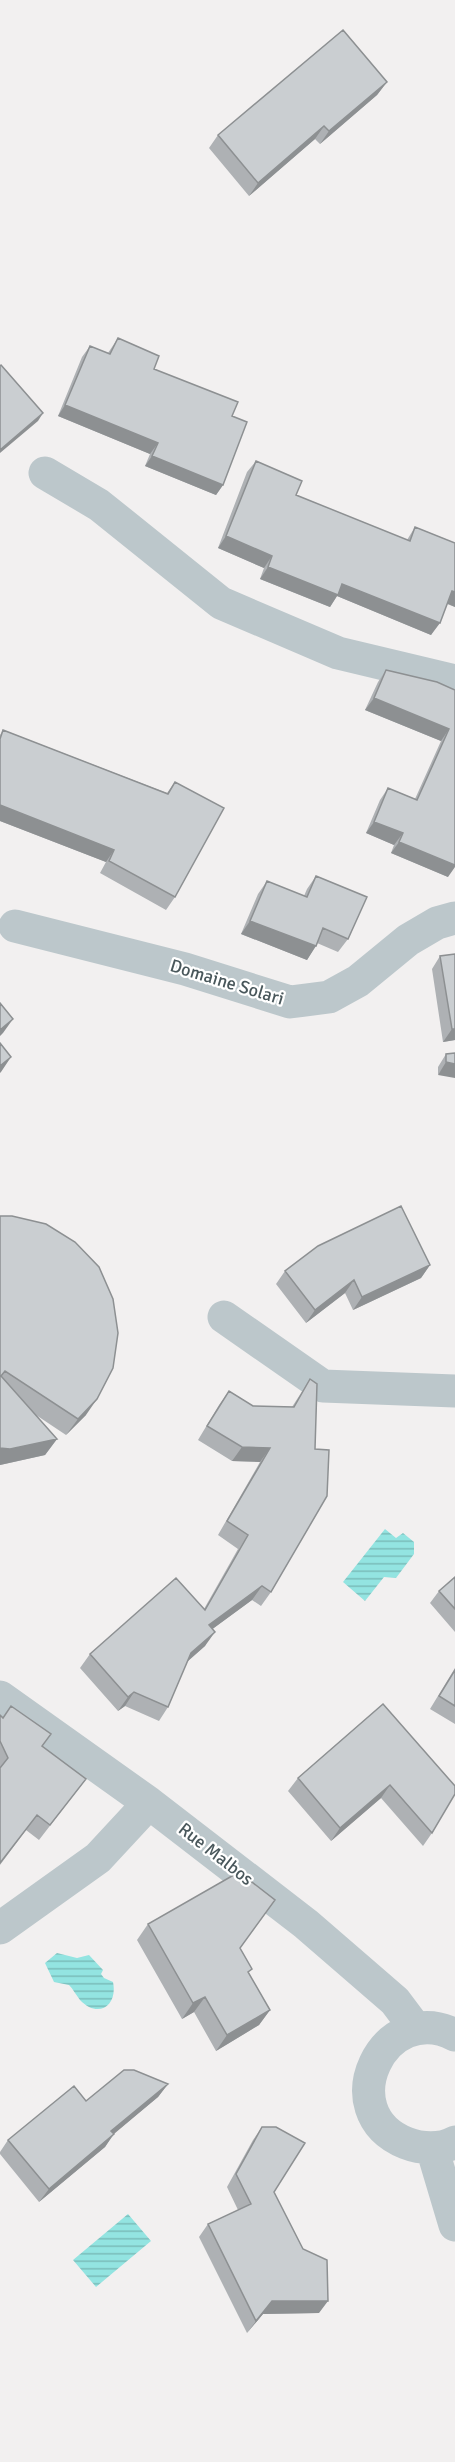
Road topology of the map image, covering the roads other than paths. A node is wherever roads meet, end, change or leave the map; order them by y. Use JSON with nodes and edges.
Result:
{"nodes":[{"id":1,"x":45,"y":472,"type":"dead end"},
{"id":2,"x":455,"y":681,"type":"edge"},
{"id":3,"x":455,"y":918,"type":"edge"},
{"id":4,"x":15,"y":926,"type":"dead end"},
{"id":5,"x":224,"y":1317,"type":"dead end"},
{"id":6,"x":455,"y":1391,"type":"edge"},
{"id":7,"x":0,"y":1697,"type":"edge"},
{"id":8,"x":149,"y":1803,"type":"junction"},
{"id":9,"x":0,"y":1928,"type":"edge"},
{"id":10,"x":416,"y":2029,"type":"junction"},
{"id":11,"x":455,"y":2034,"type":"edge"},
{"id":12,"x":443,"y":2145,"type":"edge"},
{"id":13,"x":455,"y":2225,"type":"edge"}],
"edges":[{"from":1,"to":2,"type":"street"},
{"from":3,"to":4,"type":"street","name":"Domaine Solari"},
{"from":5,"to":6,"type":"street"},
{"from":7,"to":8,"type":"street","name":"Rue Malbos"},
{"from":8,"to":9,"type":"street"},
{"from":8,"to":10,"type":"street","name":"Rue Malbos"},
{"from":10,"to":11,"type":"street"},
{"from":10,"to":12,"type":"street"},
{"from":12,"to":13,"type":"street"}]}
